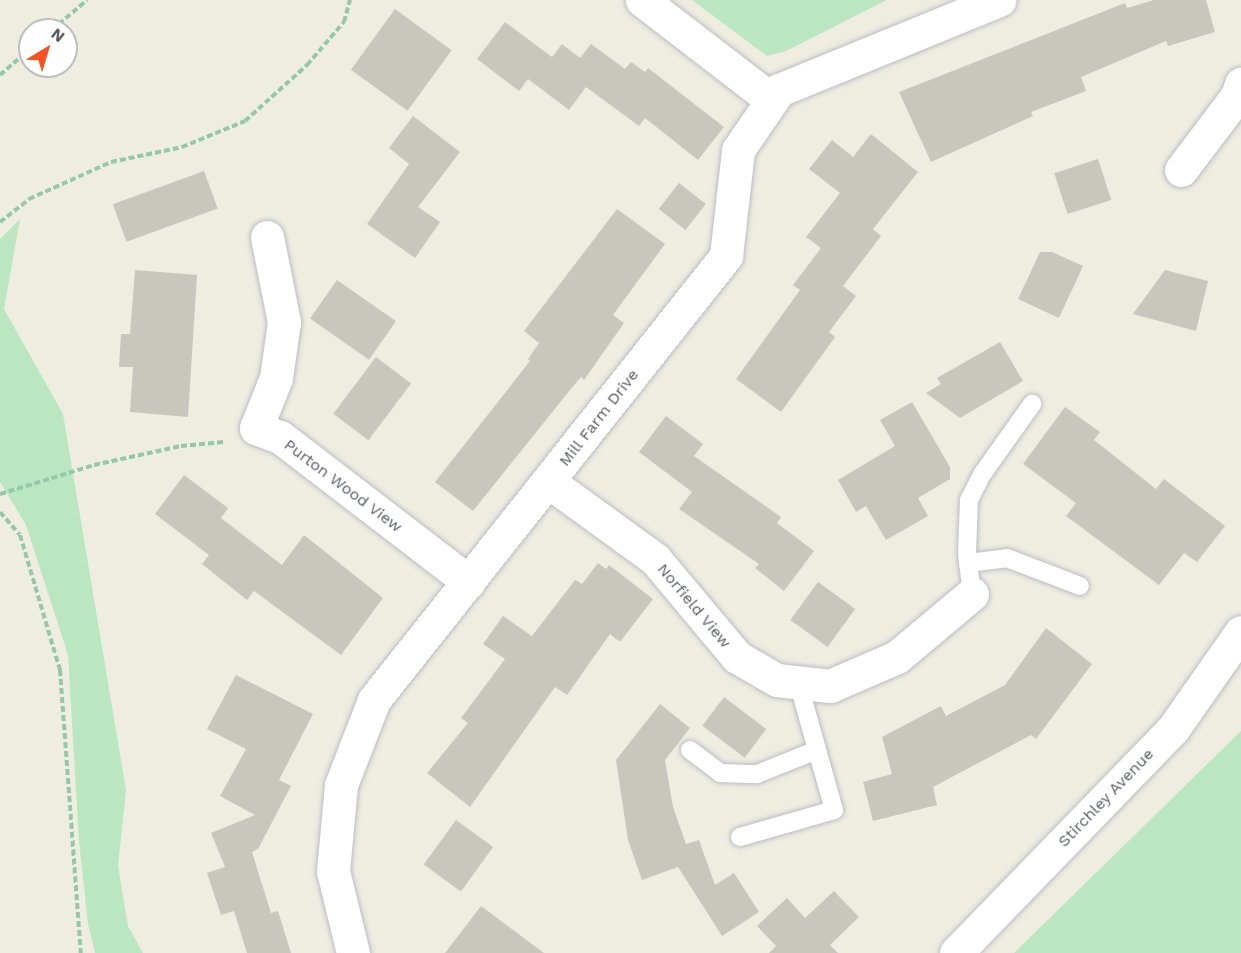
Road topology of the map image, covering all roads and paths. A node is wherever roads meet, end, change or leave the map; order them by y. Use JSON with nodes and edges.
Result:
{"nodes":[{"id":1,"x":87,"y":0,"type":"edge"},
{"id":2,"x":350,"y":0,"type":"edge"},
{"id":3,"x":642,"y":0,"type":"edge"},
{"id":4,"x":999,"y":0,"type":"edge"},
{"id":5,"x":66,"y":18,"type":"edge"},
{"id":6,"x":18,"y":59,"type":"edge"},
{"id":7,"x":0,"y":75,"type":"edge"},
{"id":8,"x":1241,"y":84,"type":"edge"},
{"id":9,"x":772,"y":100,"type":"junction"},
{"id":10,"x":1181,"y":170,"type":"dead end"},
{"id":11,"x":0,"y":222,"type":"edge"},
{"id":12,"x":267,"y":237,"type":"dead end"},
{"id":13,"x":1032,"y":404,"type":"dead end"},
{"id":14,"x":280,"y":437,"type":"junction"},
{"id":15,"x":549,"y":482,"type":"junction"},
{"id":16,"x":0,"y":494,"type":"edge"},
{"id":17,"x":0,"y":512,"type":"edge"},
{"id":18,"x":970,"y":578,"type":"junction"},
{"id":19,"x":469,"y":582,"type":"junction"},
{"id":20,"x":1080,"y":586,"type":"dead end"},
{"id":21,"x":1241,"y":632,"type":"edge"},
{"id":22,"x":798,"y":682,"type":"junction"},
{"id":23,"x":690,"y":750,"type":"dead end"},
{"id":24,"x":817,"y":750,"type":"junction"},
{"id":25,"x":740,"y":837,"type":"dead end"},
{"id":26,"x":81,"y":953,"type":"edge"},
{"id":27,"x":353,"y":953,"type":"edge"},
{"id":28,"x":957,"y":953,"type":"edge"}],
"edges":[{"from":1,"to":5,"type":"path"},
{"from":2,"to":11,"type":"path"},
{"from":3,"to":9,"type":"street"},
{"from":4,"to":9,"type":"street","name":"Mill Farm Drive"},
{"from":6,"to":7,"type":"path"},
{"from":8,"to":10,"type":"street"},
{"from":9,"to":15,"type":"street","name":"Mill Farm Drive"},
{"from":12,"to":14,"type":"street","name":"Purton Wood View"},
{"from":13,"to":18,"type":"lane"},
{"from":14,"to":16,"type":"path"},
{"from":14,"to":19,"type":"street","name":"Purton Wood View"},
{"from":15,"to":19,"type":"street","name":"Mill Farm Drive"},
{"from":15,"to":22,"type":"street","name":"Norfield View"},
{"from":17,"to":26,"type":"path"},
{"from":18,"to":20,"type":"lane"},
{"from":18,"to":22,"type":"street","name":"Norfield View"},
{"from":19,"to":27,"type":"street","name":"Mill Farm Drive"},
{"from":21,"to":28,"type":"street","name":"Stirchley Avenue"},
{"from":22,"to":24,"type":"lane"},
{"from":23,"to":24,"type":"lane"},
{"from":24,"to":25,"type":"lane"}]}
